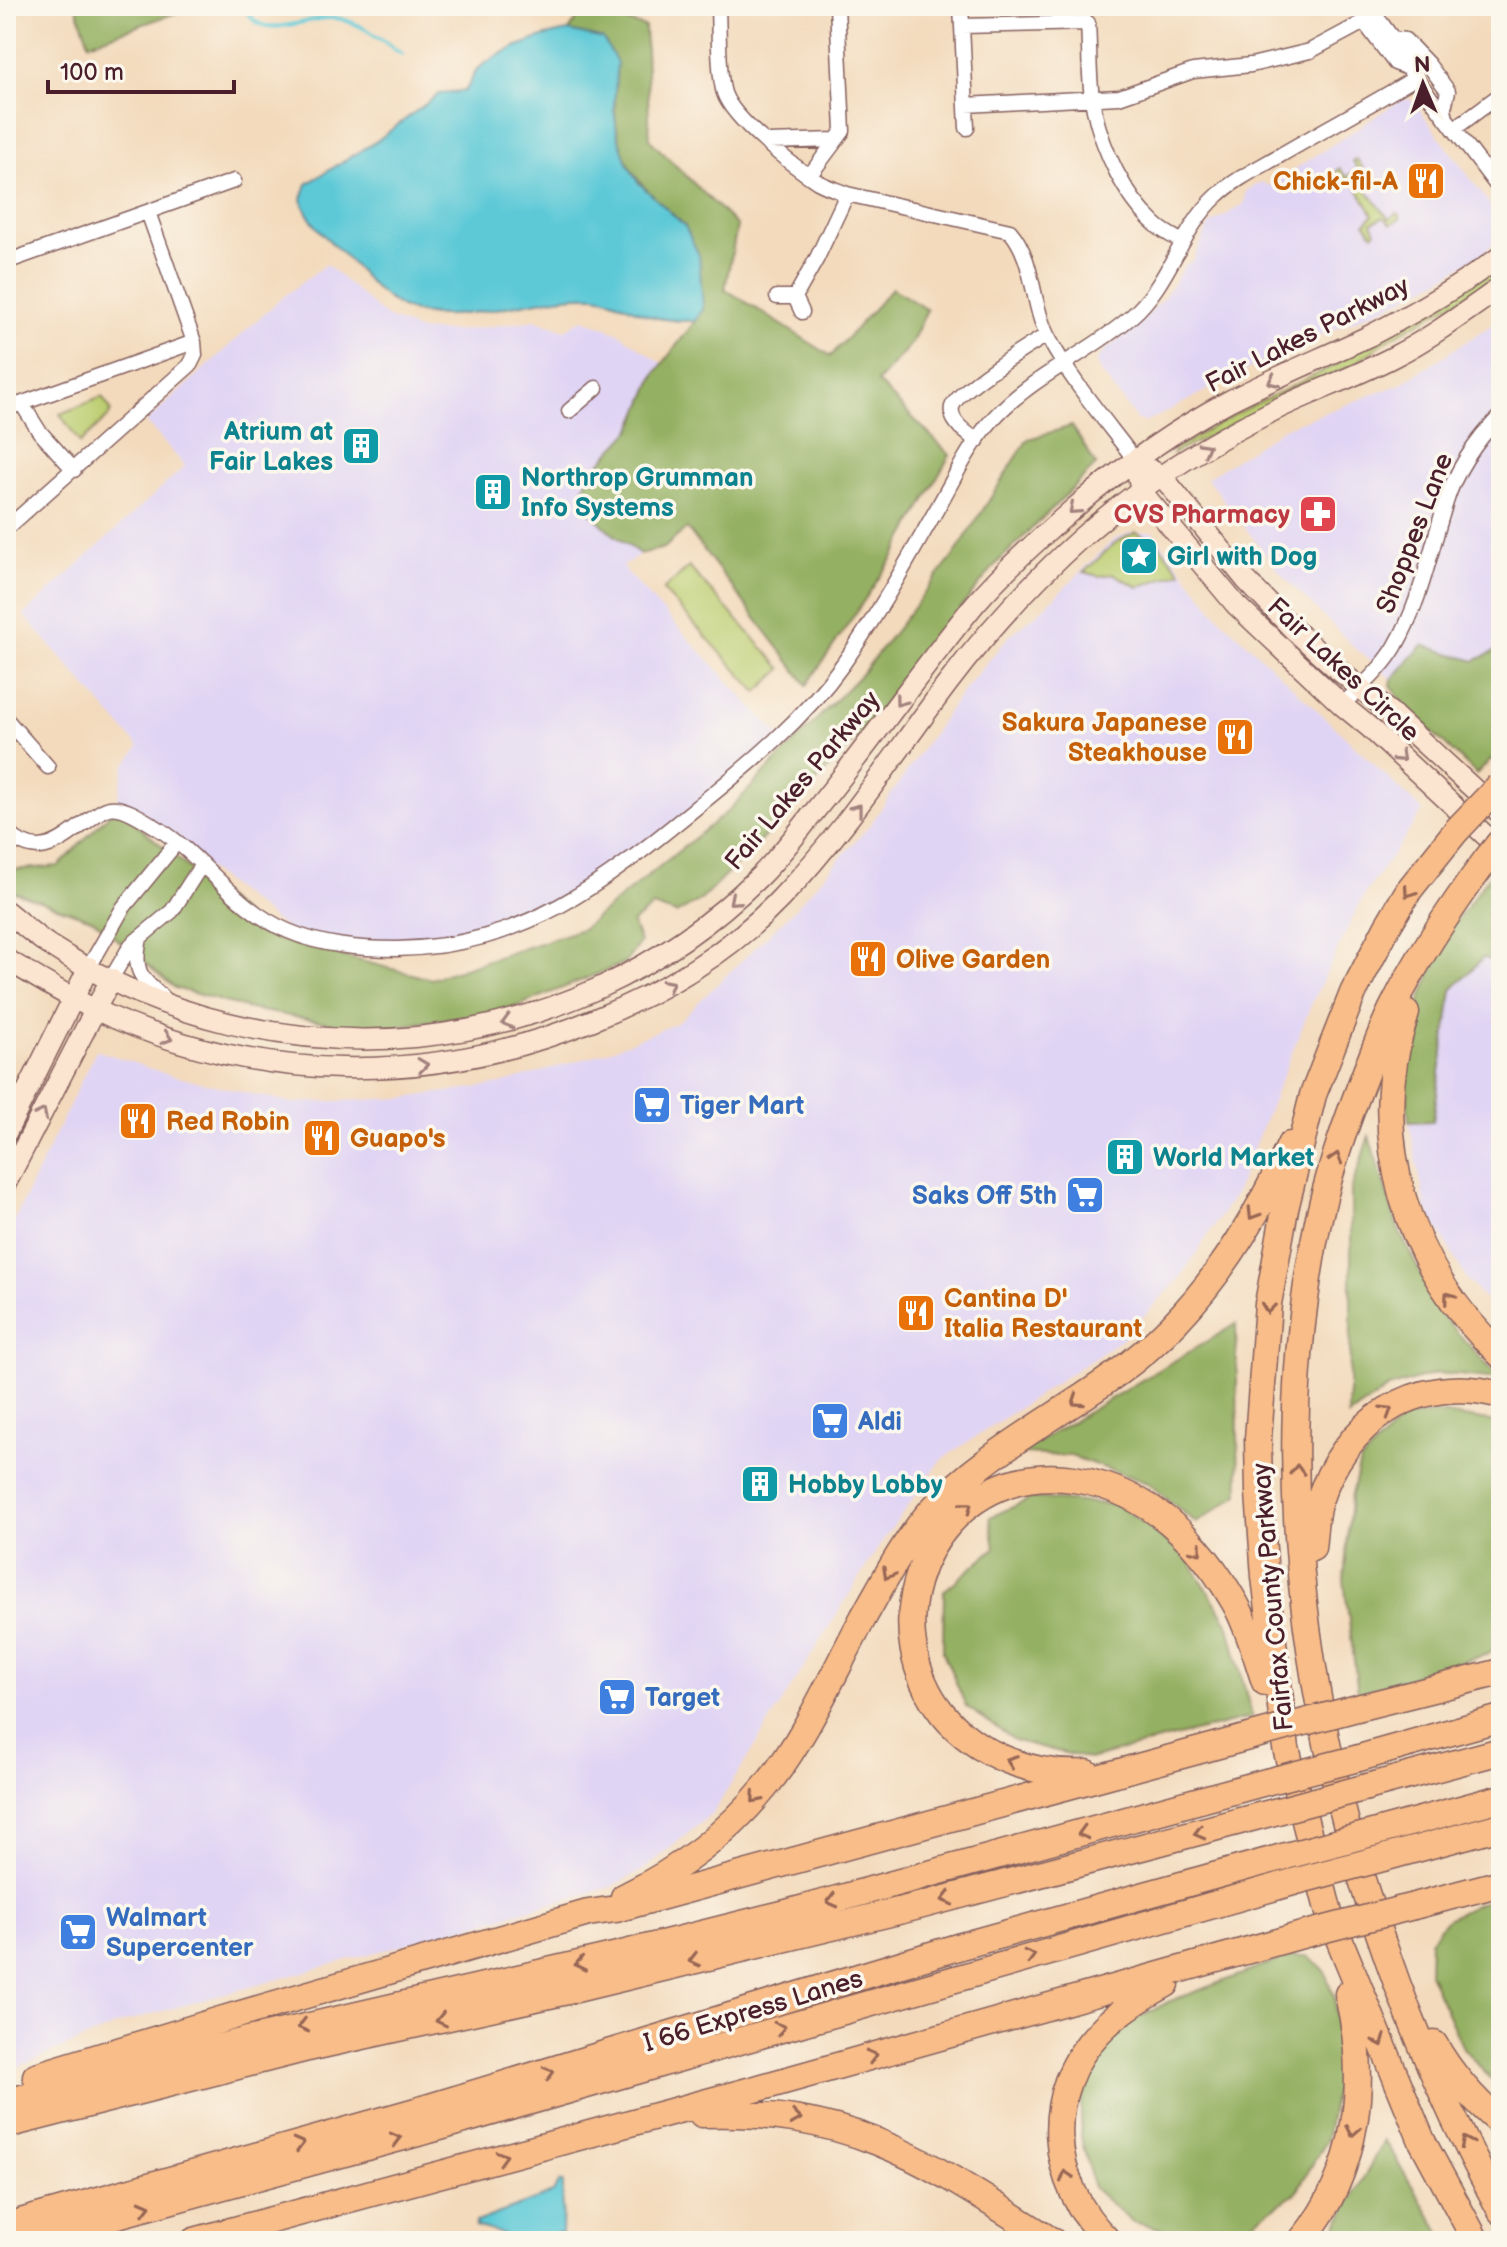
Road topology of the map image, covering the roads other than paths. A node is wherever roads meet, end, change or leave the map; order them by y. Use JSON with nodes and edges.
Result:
{"nodes":[{"id":1,"x":718,"y":6,"type":"edge"},
{"id":2,"x":837,"y":6,"type":"edge"},
{"id":3,"x":961,"y":6,"type":"edge"},
{"id":4,"x":1373,"y":14,"type":"edge"},
{"id":5,"x":962,"y":26,"type":"junction"},
{"id":6,"x":1388,"y":43,"type":"junction"},
{"id":7,"x":1411,"y":73,"type":"junction"},
{"id":8,"x":1501,"y":94,"type":"edge"},
{"id":9,"x":1092,"y":98,"type":"junction"},
{"id":10,"x":966,"y":105,"type":"junction"},
{"id":11,"x":1450,"y":124,"type":"junction"},
{"id":12,"x":967,"y":128,"type":"dead end"},
{"id":13,"x":836,"y":140,"type":"junction"},
{"id":14,"x":768,"y":142,"type":"junction"},
{"id":15,"x":810,"y":175,"type":"junction"},
{"id":16,"x":234,"y":181,"type":"dead end"},
{"id":17,"x":1501,"y":191,"type":"edge"},
{"id":18,"x":847,"y":194,"type":"junction"},
{"id":19,"x":148,"y":212,"type":"junction"},
{"id":20,"x":1181,"y":241,"type":"junction"},
{"id":21,"x":1501,"y":256,"type":"edge"},
{"id":22,"x":6,"y":262,"type":"edge"},
{"id":23,"x":1501,"y":287,"type":"edge"},
{"id":24,"x":777,"y":297,"type":"dead end"},
{"id":25,"x":795,"y":297,"type":"junction"},
{"id":26,"x":802,"y":312,"type":"dead end"},
{"id":27,"x":1047,"y":335,"type":"junction"},
{"id":28,"x":194,"y":342,"type":"junction"},
{"id":29,"x":1065,"y":362,"type":"junction"},
{"id":30,"x":596,"y":388,"type":"dead end"},
{"id":31,"x":22,"y":404,"type":"junction"},
{"id":32,"x":6,"y":409,"type":"edge"},
{"id":33,"x":569,"y":411,"type":"dead end"},
{"id":34,"x":1501,"y":415,"type":"edge"},
{"id":35,"x":977,"y":441,"type":"junction"},
{"id":36,"x":1135,"y":460,"type":"junction"},
{"id":37,"x":74,"y":470,"type":"junction"},
{"id":38,"x":1162,"y":476,"type":"junction"},
{"id":39,"x":1141,"y":491,"type":"junction"},
{"id":40,"x":6,"y":529,"type":"edge"},
{"id":41,"x":1360,"y":688,"type":"junction"},
{"id":42,"x":1342,"y":705,"type":"junction"},
{"id":43,"x":7,"y":722,"type":"edge"},
{"id":44,"x":48,"y":767,"type":"dead end"},
{"id":45,"x":1500,"y":785,"type":"edge"},
{"id":46,"x":1501,"y":814,"type":"edge"},
{"id":47,"x":6,"y":831,"type":"edge"},
{"id":48,"x":177,"y":842,"type":"junction"},
{"id":49,"x":1496,"y":850,"type":"edge"},
{"id":50,"x":202,"y":864,"type":"junction"},
{"id":51,"x":6,"y":911,"type":"edge"},
{"id":52,"x":1450,"y":912,"type":"junction"},
{"id":53,"x":140,"y":936,"type":"junction"},
{"id":54,"x":6,"y":959,"type":"edge"},
{"id":55,"x":89,"y":967,"type":"junction"},
{"id":56,"x":111,"y":979,"type":"junction"},
{"id":57,"x":74,"y":999,"type":"junction"},
{"id":58,"x":169,"y":1004,"type":"junction"},
{"id":59,"x":94,"y":1009,"type":"junction"},
{"id":60,"x":1313,"y":1095,"type":"junction"},
{"id":61,"x":6,"y":1133,"type":"edge"},
{"id":62,"x":6,"y":1183,"type":"edge"},
{"id":63,"x":1501,"y":1355,"type":"edge"},
{"id":64,"x":1501,"y":1395,"type":"edge"},
{"id":65,"x":1312,"y":1659,"type":"junction"},
{"id":66,"x":1501,"y":1669,"type":"edge"},
{"id":67,"x":1276,"y":1716,"type":"dead end"},
{"id":68,"x":1501,"y":1718,"type":"edge"},
{"id":69,"x":1501,"y":1751,"type":"edge"},
{"id":70,"x":1143,"y":1766,"type":"junction"},
{"id":71,"x":1501,"y":1798,"type":"edge"},
{"id":72,"x":1501,"y":1826,"type":"edge"},
{"id":73,"x":1501,"y":1883,"type":"edge"},
{"id":74,"x":588,"y":1913,"type":"junction"},
{"id":75,"x":1330,"y":1917,"type":"junction"},
{"id":76,"x":1385,"y":1949,"type":"junction"},
{"id":77,"x":1241,"y":1952,"type":"junction"},
{"id":78,"x":308,"y":2048,"type":"junction"},
{"id":79,"x":6,"y":2085,"type":"edge"},
{"id":80,"x":6,"y":2102,"type":"edge"},
{"id":81,"x":634,"y":2121,"type":"junction"},
{"id":82,"x":1501,"y":2123,"type":"edge"},
{"id":83,"x":6,"y":2125,"type":"edge"},
{"id":84,"x":6,"y":2143,"type":"edge"},
{"id":85,"x":117,"y":2194,"type":"junction"},
{"id":86,"x":6,"y":2210,"type":"edge"},
{"id":87,"x":1501,"y":2211,"type":"edge"},
{"id":88,"x":6,"y":2226,"type":"edge"},
{"id":89,"x":22,"y":2241,"type":"edge"},
{"id":90,"x":194,"y":2241,"type":"edge"},
{"id":91,"x":1052,"y":2241,"type":"edge"},
{"id":92,"x":1108,"y":2241,"type":"edge"},
{"id":93,"x":1301,"y":2241,"type":"edge"},
{"id":94,"x":1476,"y":2241,"type":"edge"}],
"edges":[{"from":1,"to":14,"type":"street"},
{"from":2,"to":13,"type":"street"},
{"from":3,"to":5,"type":"street"},
{"from":4,"to":6,"type":"street"},
{"from":4,"to":9,"type":"street"},
{"from":5,"to":9,"type":"street"},
{"from":5,"to":10,"type":"street"},
{"from":6,"to":7,"type":"street"},
{"from":6,"to":11,"type":"street"},
{"from":7,"to":11,"type":"street"},
{"from":7,"to":20,"type":"street"},
{"from":8,"to":11,"type":"street"},
{"from":9,"to":10,"type":"street"},
{"from":9,"to":20,"type":"street"},
{"from":10,"to":12,"type":"street"},
{"from":11,"to":17,"type":"street"},
{"from":13,"to":14,"type":"street"},
{"from":13,"to":15,"type":"street"},
{"from":14,"to":15,"type":"street"},
{"from":15,"to":18,"type":"street"},
{"from":16,"to":19,"type":"street"},
{"from":18,"to":25,"type":"street"},
{"from":18,"to":27,"type":"street"},
{"from":19,"to":22,"type":"street"},
{"from":19,"to":28,"type":"street"},
{"from":20,"to":29,"type":"street"},
{"from":21,"to":36,"type":"main road","name":"Fair Lakes Parkway","one_way":true},
{"from":38,"to":23,"type":"main road","name":"Fair Lakes Parkway","one_way":true},
{"from":24,"to":25,"type":"street"},
{"from":25,"to":26,"type":"street"},
{"from":27,"to":29,"type":"street"},
{"from":27,"to":35,"type":"street"},
{"from":28,"to":31,"type":"street"},
{"from":28,"to":37,"type":"street"},
{"from":29,"to":35,"type":"street"},
{"from":29,"to":36,"type":"street"},
{"from":30,"to":33,"type":"street"},
{"from":31,"to":32,"type":"street"},
{"from":31,"to":37,"type":"street"},
{"from":34,"to":41,"type":"street","name":"Shoppes Lane"},
{"from":35,"to":50,"type":"street"},
{"from":36,"to":38,"type":"main road","name":"Fair Lakes Circle"},
{"from":36,"to":39,"type":"main road","name":"Fair Lakes Circle"},
{"from":36,"to":58,"type":"main road","name":"Fair Lakes Parkway","one_way":true},
{"from":37,"to":40,"type":"street"},
{"from":38,"to":39,"type":"main road","name":"Fair Lakes Parkway"},
{"from":38,"to":41,"type":"main road","name":"Fair Lakes Circle"},
{"from":39,"to":42,"type":"main road","name":"Fair Lakes Circle"},
{"from":59,"to":39,"type":"main road","name":"Fair Lakes Parkway","one_way":true},
{"from":41,"to":42,"type":"street","name":"Shoppes Lane"},
{"from":41,"to":46,"type":"main road","name":"Fair Lakes Circle"},
{"from":42,"to":49,"type":"main road","name":"Fair Lakes Circle","one_way":true},
{"from":43,"to":44,"type":"street"},
{"from":45,"to":60,"type":"highway","name":"Fairfax County Parkway","one_way":true,"bridge":true},
{"from":47,"to":48,"type":"street"},
{"from":48,"to":50,"type":"street"},
{"from":48,"to":55,"type":"street"},
{"from":49,"to":52,"type":"highway","name":"Fairfax County Parkway"},
{"from":50,"to":53,"type":"street"},
{"from":51,"to":55,"type":"main road","name":"Fair Lakes Parkway"},
{"from":63,"to":52,"type":"highway","one_way":true},
{"from":65,"to":52,"type":"highway","name":"Fairfax County Parkway","one_way":true},
{"from":53,"to":56,"type":"street"},
{"from":53,"to":58,"type":"street"},
{"from":54,"to":57,"type":"main road","name":"Fair Lakes Parkway"},
{"from":55,"to":56,"type":"main road","name":"Fair Lakes Parkway"},
{"from":55,"to":57,"type":"main road"},
{"from":56,"to":58,"type":"main road","name":"Fair Lakes Parkway"},
{"from":56,"to":59,"type":"main road"},
{"from":57,"to":59,"type":"main road","name":"Fair Lakes Parkway"},
{"from":57,"to":61,"type":"main road"},
{"from":62,"to":59,"type":"main road","one_way":true},
{"from":60,"to":74,"type":"highway","one_way":true},
{"from":60,"to":75,"type":"highway","name":"Fairfax County Parkway","one_way":true},
{"from":65,"to":64,"type":"highway","one_way":true},
{"from":65,"to":76,"type":"highway","name":"Fairfax County Parkway"},
{"from":66,"to":70,"type":"highway","bridge":true},
{"from":70,"to":67,"type":"highway","one_way":true},
{"from":68,"to":80,"type":"highway","one_way":true,"bridge":true},
{"from":69,"to":78,"type":"highway","one_way":true,"bridge":true},
{"from":70,"to":74,"type":"highway"},
{"from":85,"to":71,"type":"highway","name":"I 66 Express Lanes","one_way":true,"bridge":true},
{"from":89,"to":72,"type":"highway","one_way":true,"bridge":true},
{"from":73,"to":77,"type":"highway","bridge":true},
{"from":74,"to":79,"type":"highway"},
{"from":75,"to":93,"type":"highway","one_way":true},
{"from":75,"to":94,"type":"highway","name":"Fairfax County Parkway","one_way":true},
{"from":76,"to":82,"type":"highway"},
{"from":87,"to":76,"type":"highway","name":"Fairfax County Parkway","one_way":true},
{"from":81,"to":77,"type":"highway","one_way":true},
{"from":92,"to":77,"type":"highway","one_way":true},
{"from":78,"to":83,"type":"highway"},
{"from":78,"to":84,"type":"highway"},
{"from":90,"to":81,"type":"highway","one_way":true},
{"from":81,"to":91,"type":"highway","one_way":true},
{"from":85,"to":86,"type":"highway"},
{"from":85,"to":88,"type":"highway","name":"I 66 Express Lanes"}]}
